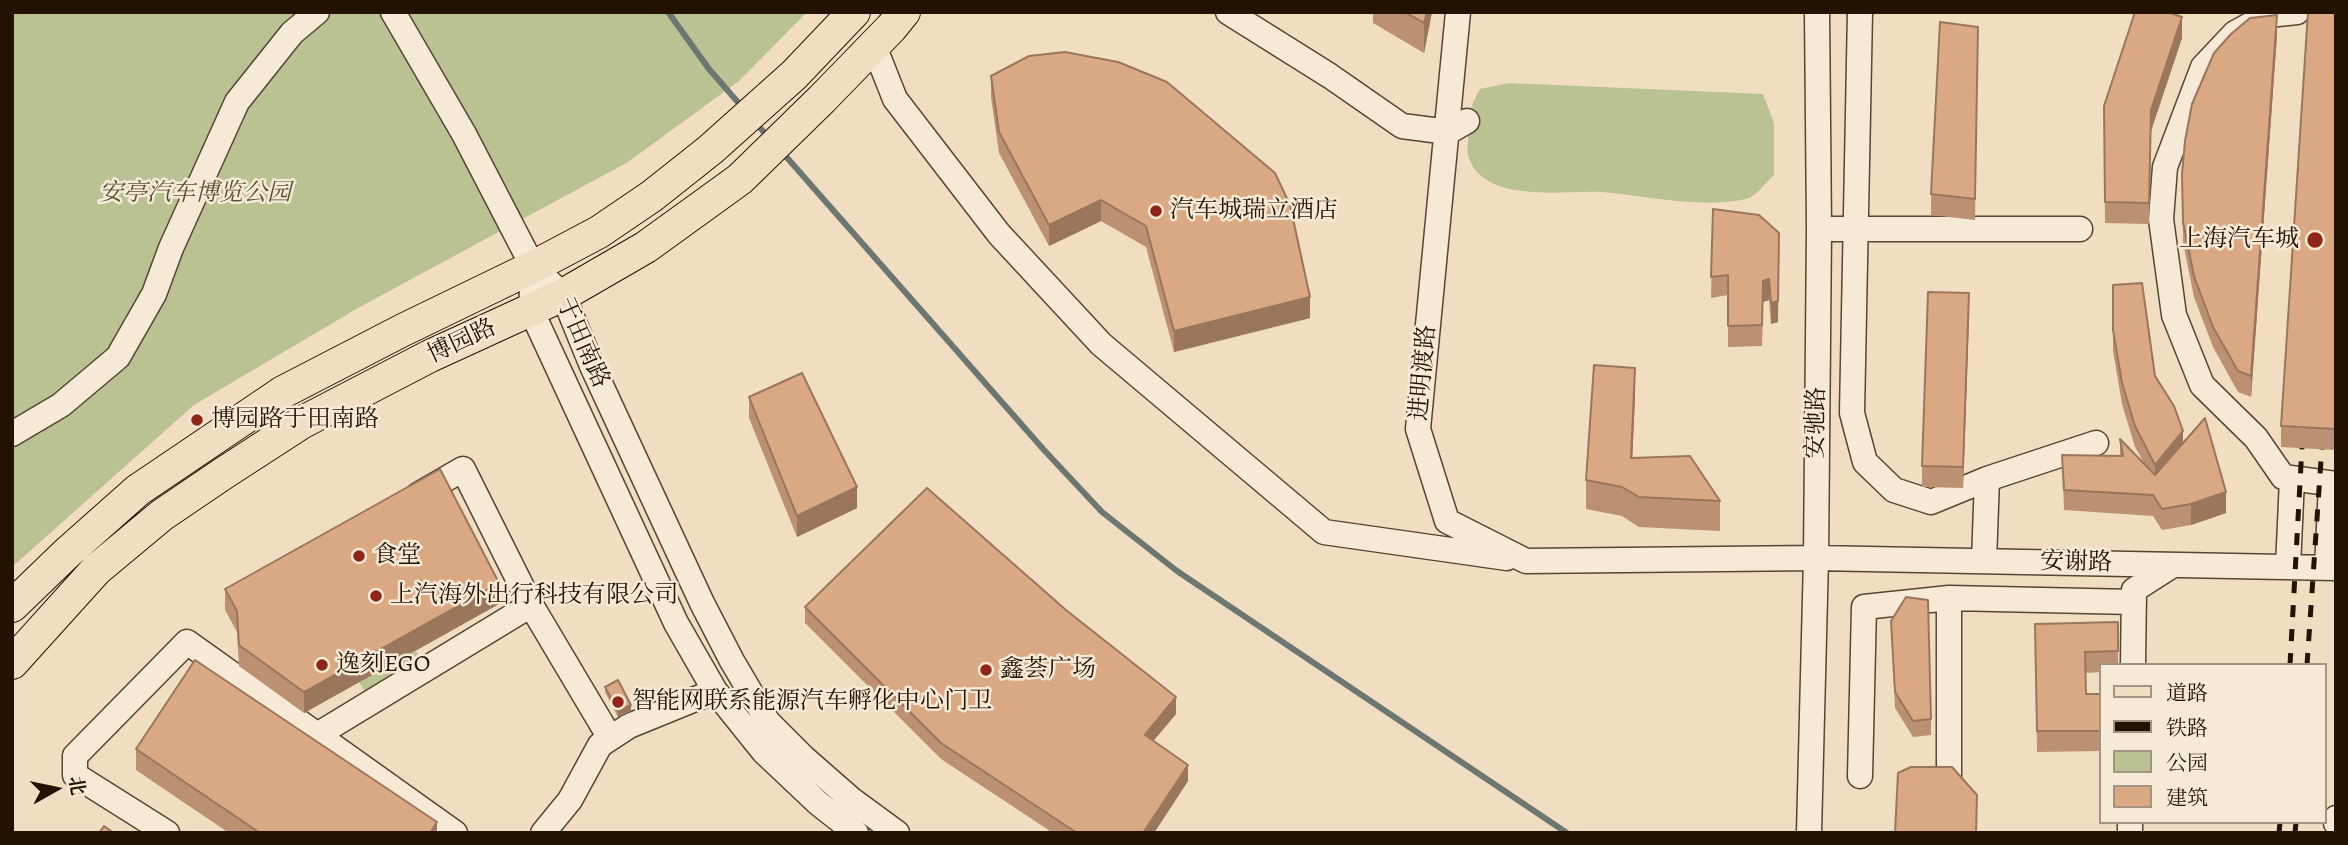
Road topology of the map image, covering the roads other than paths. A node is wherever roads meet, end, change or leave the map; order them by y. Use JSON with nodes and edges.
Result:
{"nodes":[{"id":1,"x":317,"y":12,"type":"edge"},
{"id":2,"x":393,"y":12,"type":"edge"},
{"id":3,"x":854,"y":12,"type":"edge"},
{"id":4,"x":904,"y":12,"type":"edge"},
{"id":5,"x":1228,"y":12,"type":"edge"},
{"id":6,"x":1458,"y":12,"type":"edge"},
{"id":7,"x":1817,"y":12,"type":"edge"},
{"id":8,"x":1860,"y":12,"type":"edge"},
{"id":9,"x":2297,"y":12,"type":"edge"},
{"id":10,"x":2290,"y":13,"type":"edge"},
{"id":11,"x":874,"y":46,"type":"junction"},
{"id":12,"x":1458,"y":126,"type":"junction"},
{"id":13,"x":1819,"y":229,"type":"junction"},
{"id":14,"x":1856,"y":229,"type":"junction"},
{"id":15,"x":2080,"y":229,"type":"dead end"},
{"id":16,"x":533,"y":267,"type":"junction"},
{"id":17,"x":563,"y":295,"type":"junction"},
{"id":18,"x":531,"y":310,"type":"junction"},
{"id":19,"x":12,"y":434,"type":"edge"},
{"id":20,"x":2096,"y":443,"type":"dead end"},
{"id":21,"x":1987,"y":479,"type":"junction"},
{"id":22,"x":2292,"y":479,"type":"junction"},
{"id":23,"x":2333,"y":484,"type":"edge"},
{"id":24,"x":403,"y":503,"type":"edge"},
{"id":25,"x":1816,"y":558,"type":"junction"},
{"id":26,"x":1525,"y":561,"type":"junction"},
{"id":27,"x":1984,"y":561,"type":"junction"},
{"id":28,"x":2173,"y":565,"type":"junction"},
{"id":29,"x":2288,"y":567,"type":"junction"},
{"id":30,"x":2331,"y":568,"type":"edge"},
{"id":31,"x":1949,"y":598,"type":"junction"},
{"id":32,"x":2134,"y":602,"type":"junction"},
{"id":33,"x":531,"y":605,"type":"junction"},
{"id":34,"x":12,"y":606,"type":"edge"},
{"id":35,"x":12,"y":663,"type":"edge"},
{"id":36,"x":2133,"y":663,"type":"edge"},
{"id":37,"x":715,"y":691,"type":"junction"},
{"id":38,"x":317,"y":734,"type":"junction"},
{"id":39,"x":610,"y":738,"type":"junction"},
{"id":40,"x":1860,"y":776,"type":"dead end"},
{"id":41,"x":1949,"y":779,"type":"edge"},
{"id":42,"x":544,"y":832,"type":"edge"},
{"id":43,"x":167,"y":833,"type":"edge"},
{"id":44,"x":455,"y":833,"type":"edge"},
{"id":45,"x":856,"y":833,"type":"edge"},
{"id":46,"x":897,"y":833,"type":"edge"},
{"id":47,"x":1810,"y":833,"type":"edge"}],
"edges":[{"from":1,"to":19,"type":"street"},
{"from":2,"to":16,"type":"street"},
{"from":3,"to":16,"type":"main road","name":"博园路"},
{"from":4,"to":11,"type":"main road","name":"博园路"},
{"from":5,"to":12,"type":"street"},
{"from":6,"to":12,"type":"street","name":"进明渡路"},
{"from":7,"to":13,"type":"street","name":"安驰路"},
{"from":8,"to":14,"type":"street"},
{"from":9,"to":10,"type":"street"},
{"from":10,"to":22,"type":"street"},
{"from":11,"to":17,"type":"main road","name":"博园路"},
{"from":11,"to":26,"type":"street"},
{"from":12,"to":26,"type":"street","name":"进明渡路"},
{"from":13,"to":14,"type":"street"},
{"from":13,"to":25,"type":"street","name":"安驰路"},
{"from":14,"to":15,"type":"street"},
{"from":14,"to":21,"type":"street"},
{"from":16,"to":17,"type":"street","name":"于田南路"},
{"from":16,"to":18,"type":"street","name":"于田南路"},
{"from":16,"to":34,"type":"main road","name":"博园路"},
{"from":17,"to":18,"type":"main road","name":"博园路"},
{"from":17,"to":46,"type":"street","name":"于田南路"},
{"from":18,"to":35,"type":"main road","name":"博园路"},
{"from":18,"to":37,"type":"street","name":"于田南路"},
{"from":20,"to":21,"type":"street"},
{"from":21,"to":27,"type":"street"},
{"from":22,"to":23,"type":"street"},
{"from":22,"to":29,"type":"street"},
{"from":23,"to":30,"type":"street"},
{"from":24,"to":33,"type":"street"},
{"from":25,"to":26,"type":"street","name":"进明渡路"},
{"from":25,"to":27,"type":"street","name":"安谢路"},
{"from":25,"to":47,"type":"street","name":"安驰路"},
{"from":27,"to":28,"type":"street","name":"安谢路"},
{"from":28,"to":29,"type":"street","name":"安谢路"},
{"from":28,"to":32,"type":"street"},
{"from":29,"to":30,"type":"street","name":"安谢路"},
{"from":31,"to":32,"type":"street"},
{"from":31,"to":40,"type":"street"},
{"from":31,"to":41,"type":"street"},
{"from":32,"to":36,"type":"street"},
{"from":33,"to":38,"type":"street"},
{"from":33,"to":39,"type":"street"},
{"from":37,"to":39,"type":"street"},
{"from":37,"to":45,"type":"street","name":"于田南路"},
{"from":38,"to":43,"type":"street"},
{"from":38,"to":44,"type":"street"},
{"from":39,"to":42,"type":"street"}]}
